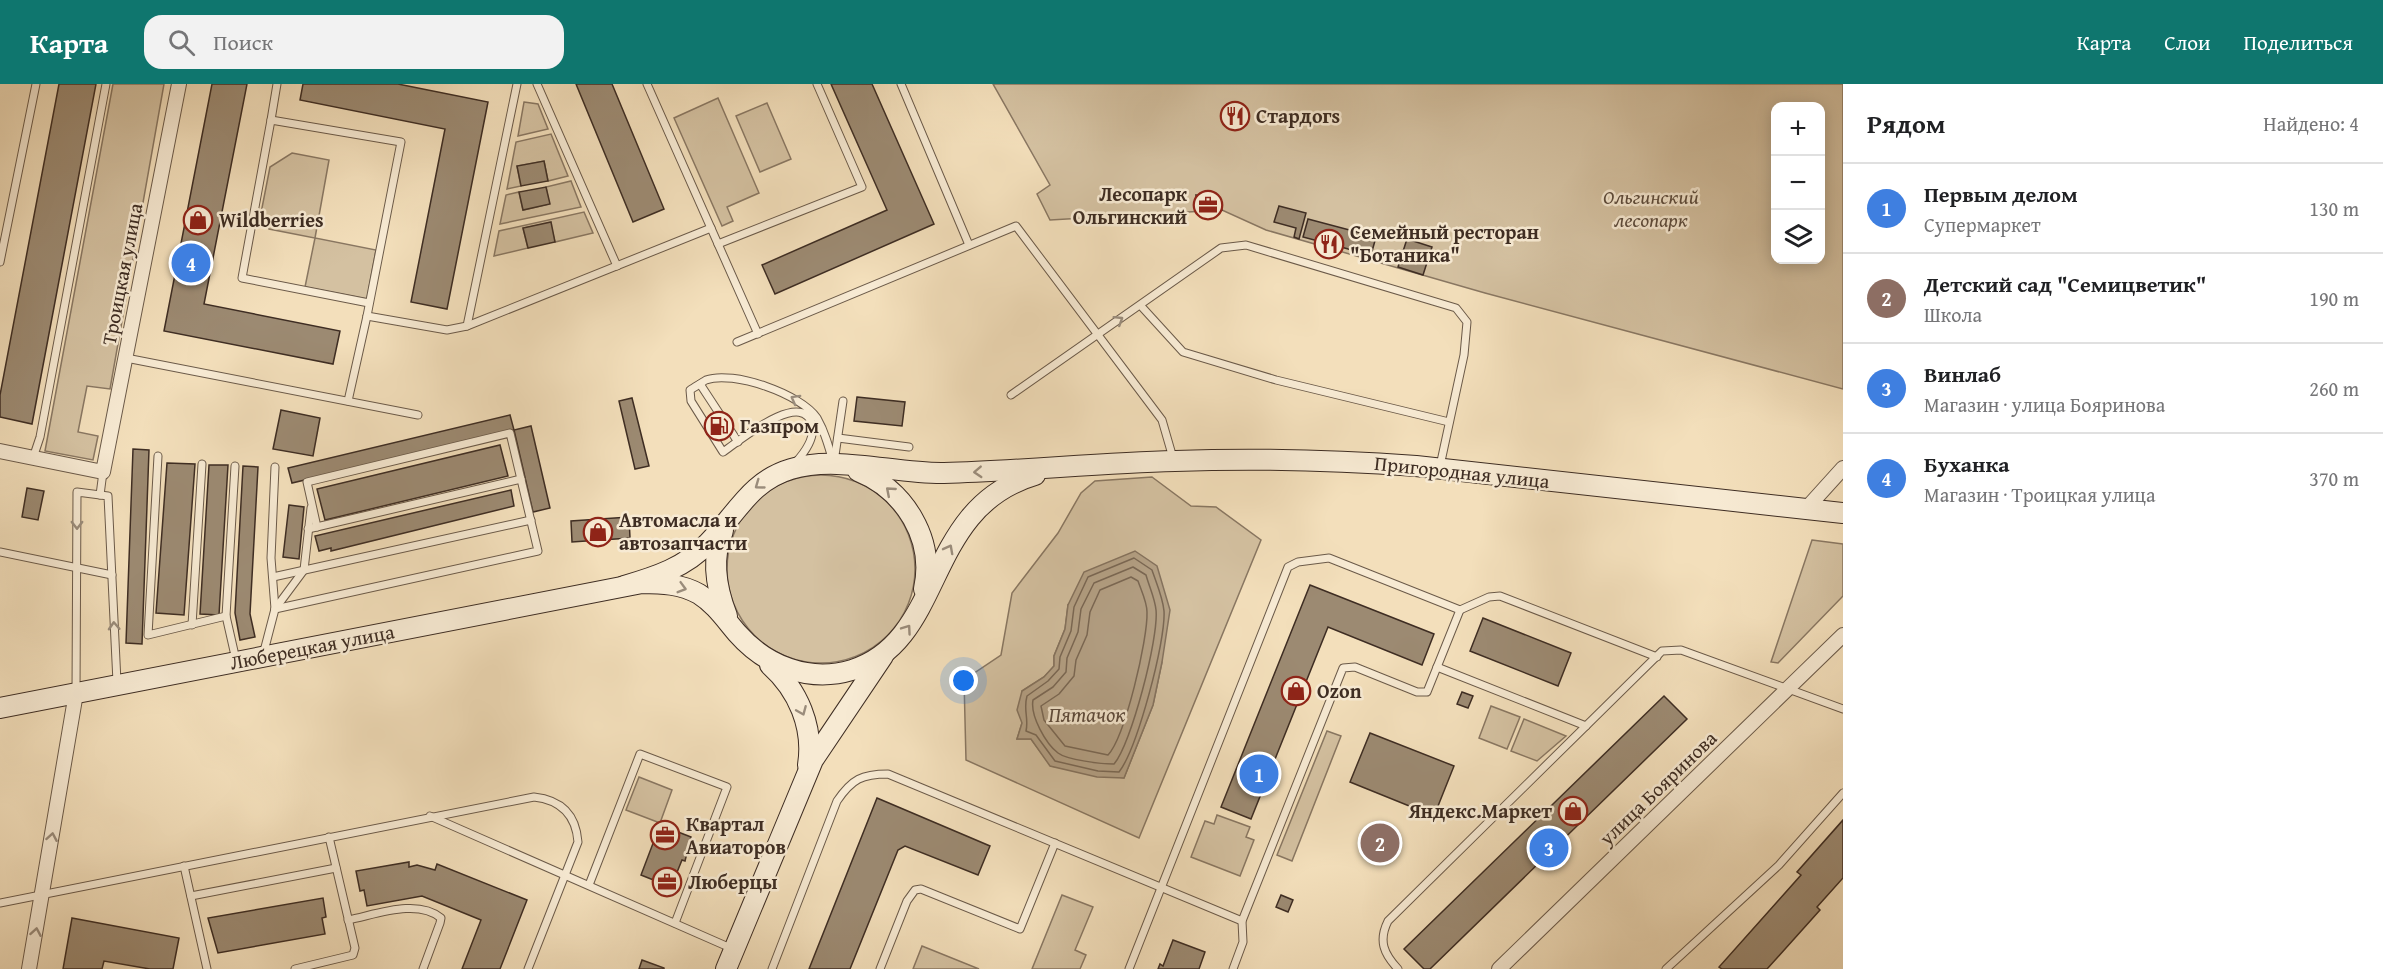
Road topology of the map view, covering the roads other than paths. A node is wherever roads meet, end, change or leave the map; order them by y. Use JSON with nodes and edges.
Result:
{"nodes":[{"id":1,"x":36,"y":84,"type":"edge"},
{"id":2,"x":106,"y":84,"type":"edge"},
{"id":3,"x":179,"y":84,"type":"edge"},
{"id":4,"x":277,"y":84,"type":"edge"},
{"id":5,"x":518,"y":84,"type":"edge"},
{"id":6,"x":537,"y":84,"type":"edge"},
{"id":7,"x":647,"y":84,"type":"edge"},
{"id":8,"x":817,"y":84,"type":"edge"},
{"id":9,"x":901,"y":84,"type":"edge"},
{"id":10,"x":271,"y":120,"type":"junction"},
{"id":11,"x":711,"y":228,"type":"junction"},
{"id":12,"x":718,"y":244,"type":"junction"},
{"id":13,"x":969,"y":245,"type":"junction"},
{"id":14,"x":0,"y":262,"type":"edge"},
{"id":15,"x":617,"y":266,"type":"junction"},
{"id":16,"x":369,"y":303,"type":"junction"},
{"id":17,"x":1141,"y":306,"type":"junction"},
{"id":18,"x":367,"y":316,"type":"junction"},
{"id":19,"x":467,"y":326,"type":"junction"},
{"id":20,"x":758,"y":334,"type":"junction"},
{"id":21,"x":1097,"y":334,"type":"junction"},
{"id":22,"x":737,"y":342,"type":"dead end"},
{"id":23,"x":126,"y":358,"type":"junction"},
{"id":24,"x":700,"y":384,"type":"junction"},
{"id":25,"x":1011,"y":395,"type":"dead end"},
{"id":26,"x":348,"y":401,"type":"junction"},
{"id":27,"x":843,"y":401,"type":"dead end"},
{"id":28,"x":418,"y":414,"type":"dead end"},
{"id":29,"x":1449,"y":422,"type":"junction"},
{"id":30,"x":838,"y":438,"type":"junction"},
{"id":31,"x":738,"y":442,"type":"junction"},
{"id":32,"x":909,"y":447,"type":"dead end"},
{"id":33,"x":0,"y":451,"type":"edge"},
{"id":34,"x":158,"y":456,"type":"dead end"},
{"id":35,"x":33,"y":458,"type":"junction"},
{"id":36,"x":1174,"y":460,"type":"junction"},
{"id":37,"x":202,"y":464,"type":"dead end"},
{"id":38,"x":834,"y":465,"type":"junction"},
{"id":39,"x":235,"y":466,"type":"dead end"},
{"id":40,"x":275,"y":467,"type":"dead end"},
{"id":41,"x":1079,"y":467,"type":"junction"},
{"id":42,"x":791,"y":468,"type":"junction"},
{"id":43,"x":1843,"y":468,"type":"edge"},
{"id":44,"x":1440,"y":469,"type":"junction"},
{"id":45,"x":104,"y":472,"type":"junction"},
{"id":46,"x":521,"y":479,"type":"junction"},
{"id":47,"x":100,"y":495,"type":"junction"},
{"id":48,"x":311,"y":502,"type":"junction"},
{"id":49,"x":1806,"y":509,"type":"junction"},
{"id":50,"x":1840,"y":515,"type":"edge"},
{"id":51,"x":729,"y":517,"type":"junction"},
{"id":52,"x":531,"y":520,"type":"junction"},
{"id":53,"x":317,"y":527,"type":"junction"},
{"id":54,"x":308,"y":529,"type":"junction"},
{"id":55,"x":0,"y":552,"type":"edge"},
{"id":56,"x":77,"y":568,"type":"junction"},
{"id":57,"x":304,"y":570,"type":"junction"},
{"id":58,"x":112,"y":575,"type":"junction"},
{"id":59,"x":273,"y":577,"type":"junction"},
{"id":60,"x":624,"y":586,"type":"junction"},
{"id":61,"x":922,"y":601,"type":"junction"},
{"id":62,"x":275,"y":609,"type":"junction"},
{"id":63,"x":1460,"y":610,"type":"junction"},
{"id":64,"x":226,"y":616,"type":"junction"},
{"id":65,"x":192,"y":625,"type":"junction"},
{"id":66,"x":738,"y":634,"type":"junction"},
{"id":67,"x":1843,"y":635,"type":"edge"},
{"id":68,"x":753,"y":650,"type":"junction"},
{"id":69,"x":886,"y":652,"type":"junction"},
{"id":70,"x":263,"y":656,"type":"junction"},
{"id":71,"x":1657,"y":657,"type":"junction"},
{"id":72,"x":237,"y":661,"type":"junction"},
{"id":73,"x":1437,"y":668,"type":"junction"},
{"id":74,"x":117,"y":685,"type":"junction"},
{"id":75,"x":1790,"y":688,"type":"junction"},
{"id":76,"x":76,"y":693,"type":"junction"},
{"id":77,"x":0,"y":708,"type":"edge"},
{"id":78,"x":1843,"y":709,"type":"edge"},
{"id":79,"x":1586,"y":726,"type":"junction"},
{"id":80,"x":803,"y":782,"type":"junction"},
{"id":81,"x":1843,"y":793,"type":"edge"},
{"id":82,"x":430,"y":816,"type":"junction"},
{"id":83,"x":328,"y":837,"type":"junction"},
{"id":84,"x":1055,"y":843,"type":"junction"},
{"id":85,"x":184,"y":866,"type":"junction"},
{"id":86,"x":336,"y":868,"type":"junction"},
{"id":87,"x":567,"y":874,"type":"junction"},
{"id":88,"x":589,"y":885,"type":"junction"},
{"id":89,"x":1161,"y":887,"type":"junction"},
{"id":90,"x":42,"y":895,"type":"junction"},
{"id":91,"x":191,"y":896,"type":"junction"},
{"id":92,"x":0,"y":903,"type":"edge"},
{"id":93,"x":348,"y":920,"type":"junction"},
{"id":94,"x":1242,"y":921,"type":"junction"},
{"id":95,"x":675,"y":923,"type":"junction"},
{"id":96,"x":735,"y":949,"type":"junction"},
{"id":97,"x":29,"y":969,"type":"edge"},
{"id":98,"x":207,"y":969,"type":"edge"},
{"id":99,"x":295,"y":969,"type":"edge"},
{"id":100,"x":423,"y":969,"type":"edge"},
{"id":101,"x":528,"y":969,"type":"edge"},
{"id":102,"x":726,"y":969,"type":"edge"},
{"id":103,"x":772,"y":969,"type":"edge"},
{"id":104,"x":880,"y":969,"type":"edge"},
{"id":105,"x":1129,"y":969,"type":"edge"},
{"id":106,"x":1233,"y":969,"type":"edge"},
{"id":107,"x":1398,"y":969,"type":"edge"},
{"id":108,"x":1499,"y":969,"type":"edge"},
{"id":109,"x":1666,"y":969,"type":"edge"}],
"edges":[{"from":1,"to":14,"type":"lane"},
{"from":2,"to":35,"type":"lane"},
{"from":3,"to":23,"type":"street","name":"Троицкая улица"},
{"from":4,"to":10,"type":"lane"},
{"from":5,"to":19,"type":"lane"},
{"from":6,"to":15,"type":"lane"},
{"from":7,"to":11,"type":"lane"},
{"from":8,"to":12,"type":"lane"},
{"from":9,"to":13,"type":"lane"},
{"from":10,"to":16,"type":"lane"},
{"from":10,"to":16,"type":"lane"},
{"from":11,"to":12,"type":"lane"},
{"from":11,"to":15,"type":"lane"},
{"from":12,"to":20,"type":"lane"},
{"from":13,"to":20,"type":"lane"},
{"from":13,"to":21,"type":"lane"},
{"from":15,"to":19,"type":"lane"},
{"from":16,"to":18,"type":"lane"},
{"from":21,"to":17,"type":"lane","one_way":true},
{"from":17,"to":29,"type":"lane"},
{"from":17,"to":29,"type":"lane"},
{"from":18,"to":19,"type":"lane"},
{"from":18,"to":26,"type":"lane"},
{"from":20,"to":22,"type":"lane"},
{"from":21,"to":25,"type":"lane"},
{"from":21,"to":36,"type":"lane"},
{"from":23,"to":26,"type":"lane"},
{"from":23,"to":45,"type":"street","name":"Троицкая улица"},
{"from":24,"to":31,"type":"lane"},
{"from":24,"to":31,"type":"lane"},
{"from":38,"to":24,"type":"lane","one_way":true},
{"from":26,"to":28,"type":"lane"},
{"from":27,"to":30,"type":"lane"},
{"from":29,"to":44,"type":"lane"},
{"from":30,"to":32,"type":"lane"},
{"from":30,"to":38,"type":"lane"},
{"from":31,"to":42,"type":"lane"},
{"from":33,"to":35,"type":"street"},
{"from":34,"to":65,"type":"lane"},
{"from":35,"to":45,"type":"street"},
{"from":36,"to":41,"type":"main road","name":"Пригородная улица"},
{"from":36,"to":44,"type":"main road","name":"Пригородная улица"},
{"from":37,"to":65,"type":"lane"},
{"from":41,"to":38,"type":"main road","one_way":true},
{"from":38,"to":42,"type":"main road"},
{"from":61,"to":38,"type":"main road","one_way":true},
{"from":39,"to":64,"type":"lane"},
{"from":40,"to":59,"type":"lane"},
{"from":61,"to":41,"type":"main road","one_way":true},
{"from":42,"to":51,"type":"main road","one_way":true},
{"from":43,"to":49,"type":"street"},
{"from":44,"to":49,"type":"main road","name":"Пригородная улица"},
{"from":45,"to":47,"type":"lane"},
{"from":46,"to":48,"type":"lane"},
{"from":46,"to":52,"type":"lane"},
{"from":46,"to":53,"type":"lane"},
{"from":47,"to":56,"type":"lane","one_way":true},
{"from":47,"to":58,"type":"lane"},
{"from":48,"to":53,"type":"lane"},
{"from":48,"to":54,"type":"lane"},
{"from":49,"to":50,"type":"main road","name":"Пригородная улица"},
{"from":51,"to":60,"type":"main road"},
{"from":51,"to":66,"type":"main road"},
{"from":52,"to":57,"type":"lane"},
{"from":52,"to":62,"type":"lane"},
{"from":53,"to":54,"type":"lane"},
{"from":54,"to":57,"type":"lane"},
{"from":55,"to":56,"type":"lane"},
{"from":56,"to":58,"type":"lane"},
{"from":56,"to":76,"type":"lane"},
{"from":57,"to":59,"type":"lane"},
{"from":57,"to":62,"type":"lane"},
{"from":74,"to":58,"type":"lane","one_way":true},
{"from":59,"to":62,"type":"lane"},
{"from":60,"to":66,"type":"main road","one_way":true},
{"from":60,"to":70,"type":"main road","name":"Люберецкая улица"},
{"from":69,"to":61,"type":"main road","one_way":true},
{"from":62,"to":70,"type":"lane"},
{"from":63,"to":71,"type":"lane"},
{"from":63,"to":73,"type":"lane"},
{"from":63,"to":89,"type":"lane"},
{"from":64,"to":65,"type":"lane"},
{"from":64,"to":72,"type":"lane"},
{"from":66,"to":68,"type":"main road"},
{"from":67,"to":75,"type":"street","name":"улица Бояринова"},
{"from":68,"to":69,"type":"main road"},
{"from":68,"to":80,"type":"main road","one_way":true},
{"from":69,"to":80,"type":"main road"},
{"from":70,"to":72,"type":"main road","name":"Люберецкая улица"},
{"from":71,"to":75,"type":"lane"},
{"from":71,"to":79,"type":"lane"},
{"from":72,"to":74,"type":"main road","name":"Люберецкая улица"},
{"from":73,"to":79,"type":"lane"},
{"from":73,"to":94,"type":"lane"},
{"from":74,"to":76,"type":"main road","name":"Люберецкая улица"},
{"from":75,"to":78,"type":"lane"},
{"from":75,"to":108,"type":"street","name":"улица Бояринова"},
{"from":76,"to":77,"type":"main road","name":"Люберецкая улица"},
{"from":90,"to":76,"type":"street","one_way":true},
{"from":79,"to":107,"type":"lane"},
{"from":80,"to":96,"type":"main road"},
{"from":81,"to":109,"type":"lane"},
{"from":82,"to":83,"type":"lane"},
{"from":82,"to":87,"type":"lane"},
{"from":82,"to":87,"type":"lane"},
{"from":83,"to":85,"type":"lane"},
{"from":83,"to":86,"type":"lane"},
{"from":84,"to":89,"type":"lane"},
{"from":84,"to":103,"type":"lane"},
{"from":84,"to":104,"type":"lane"},
{"from":85,"to":90,"type":"lane"},
{"from":85,"to":91,"type":"lane"},
{"from":86,"to":91,"type":"lane"},
{"from":86,"to":93,"type":"lane"},
{"from":87,"to":88,"type":"lane"},
{"from":87,"to":101,"type":"lane"},
{"from":88,"to":95,"type":"lane"},
{"from":88,"to":95,"type":"lane"},
{"from":89,"to":94,"type":"lane"},
{"from":89,"to":105,"type":"lane"},
{"from":90,"to":92,"type":"lane"},
{"from":97,"to":90,"type":"street","one_way":true},
{"from":91,"to":98,"type":"lane"},
{"from":93,"to":99,"type":"lane"},
{"from":93,"to":100,"type":"lane"},
{"from":94,"to":106,"type":"lane"},
{"from":95,"to":96,"type":"lane"},
{"from":96,"to":102,"type":"main road"}]}
